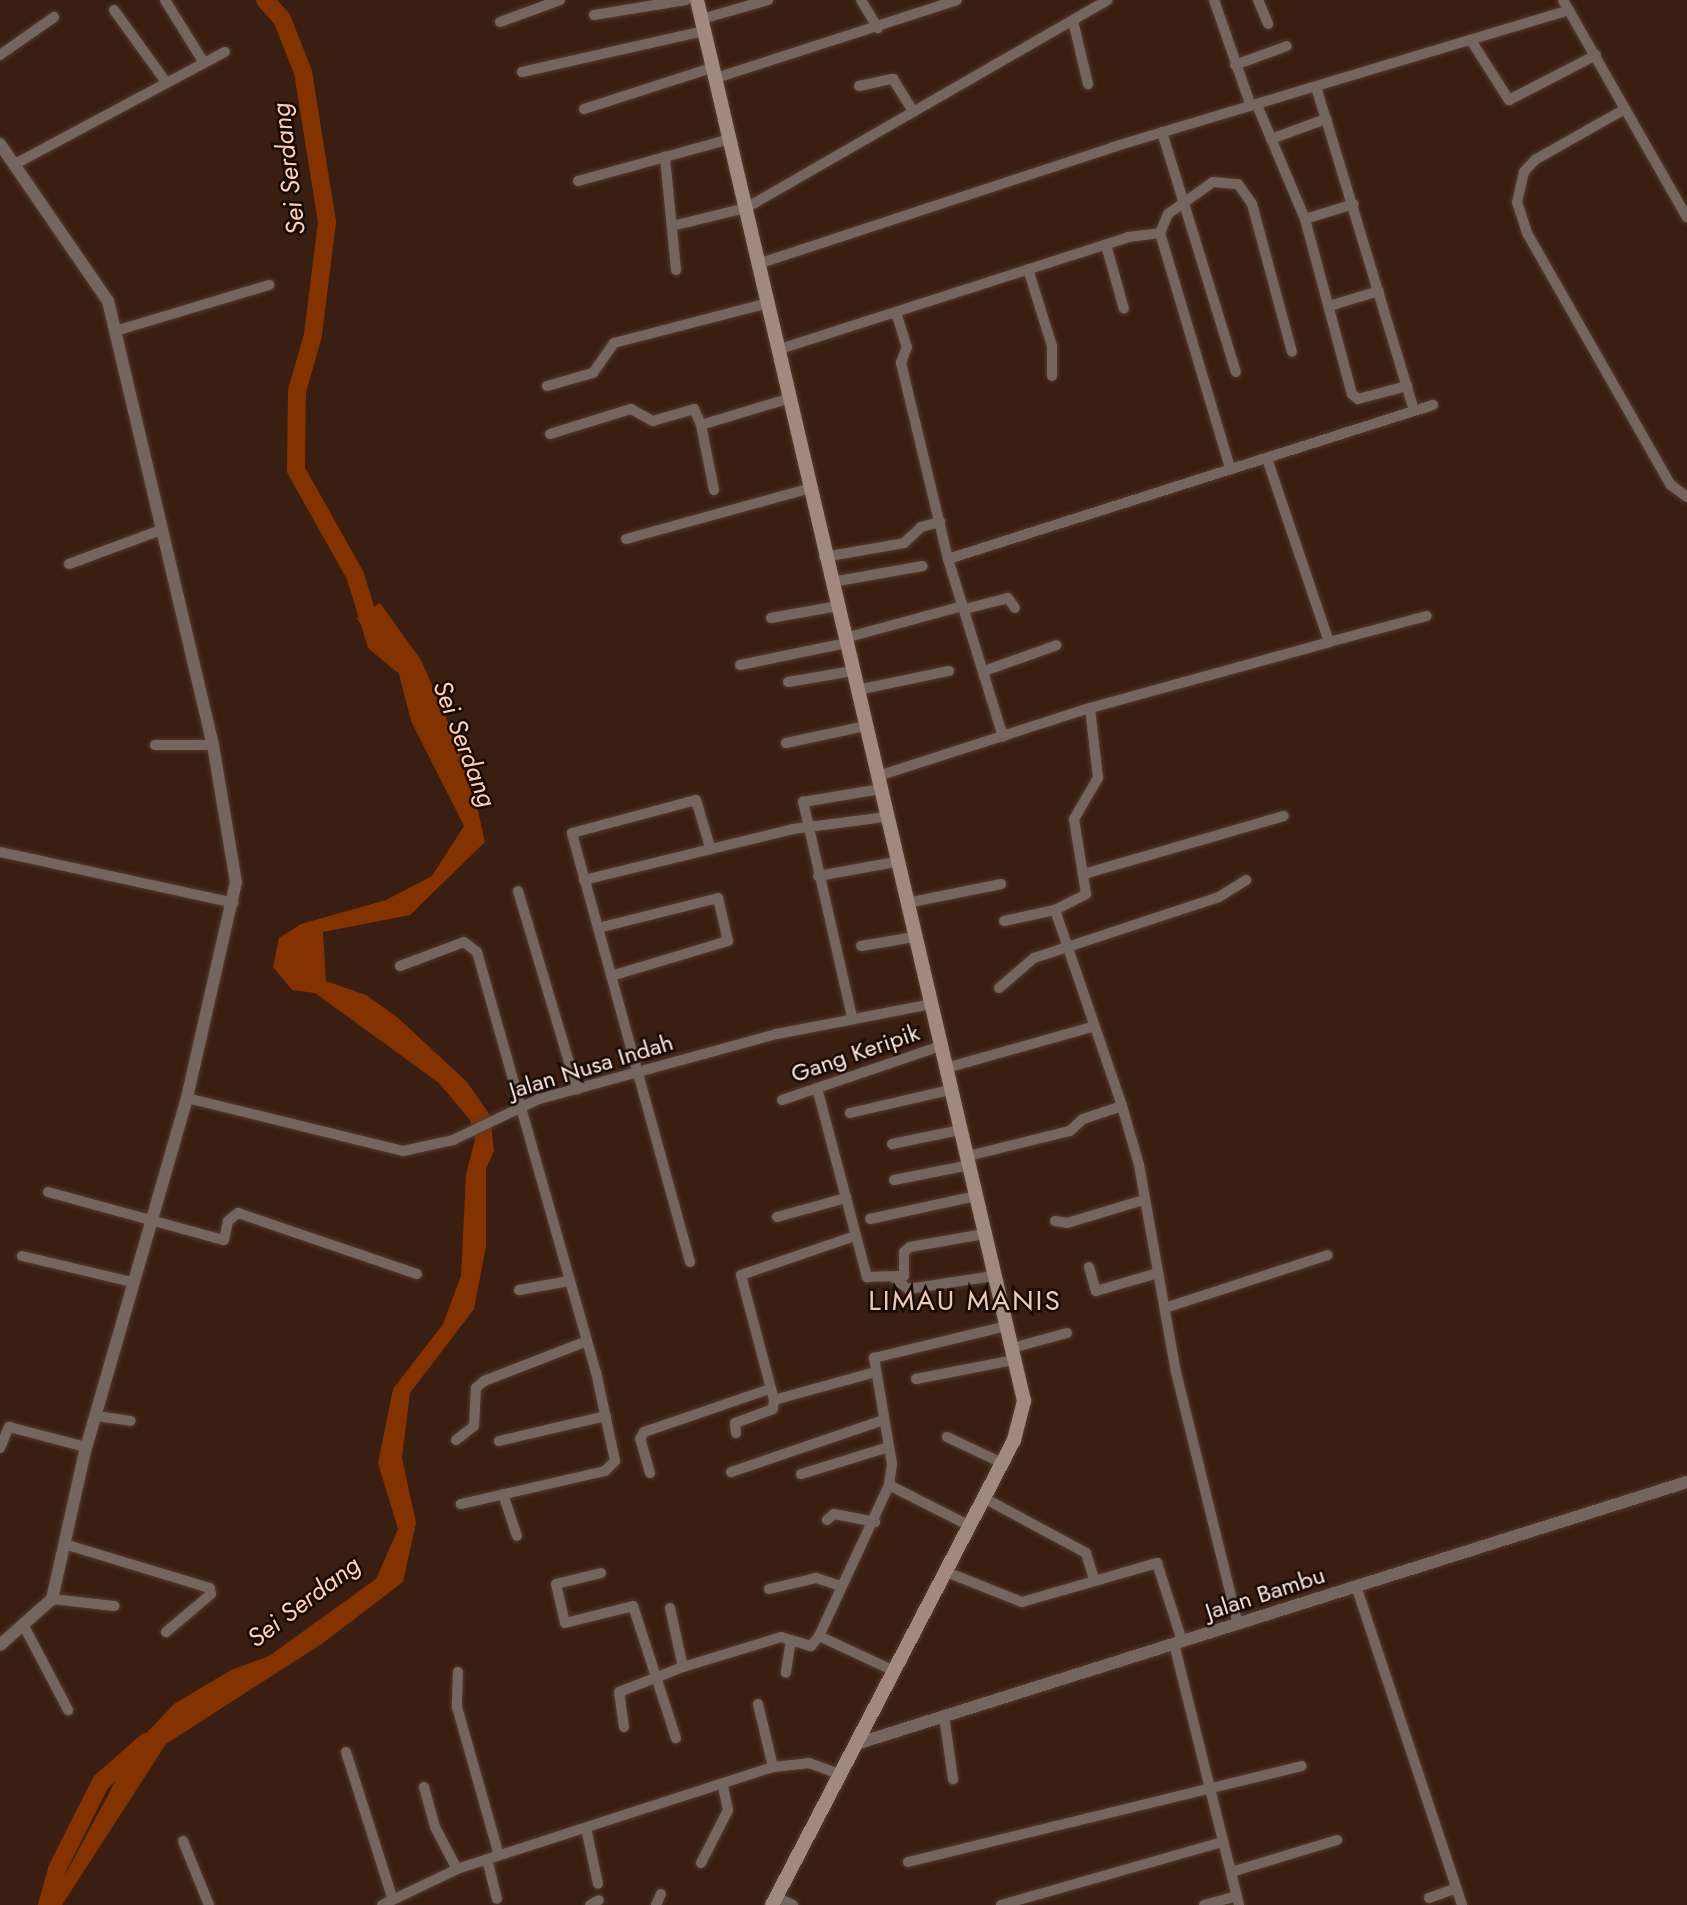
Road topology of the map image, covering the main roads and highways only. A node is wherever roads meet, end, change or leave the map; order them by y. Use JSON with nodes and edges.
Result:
{"nodes":[{"id":1,"x":696,"y":0,"type":"edge"},
{"id":2,"x":774,"y":1901,"type":"edge"}],
"edges":[{"from":1,"to":2,"type":"main road"}]}
